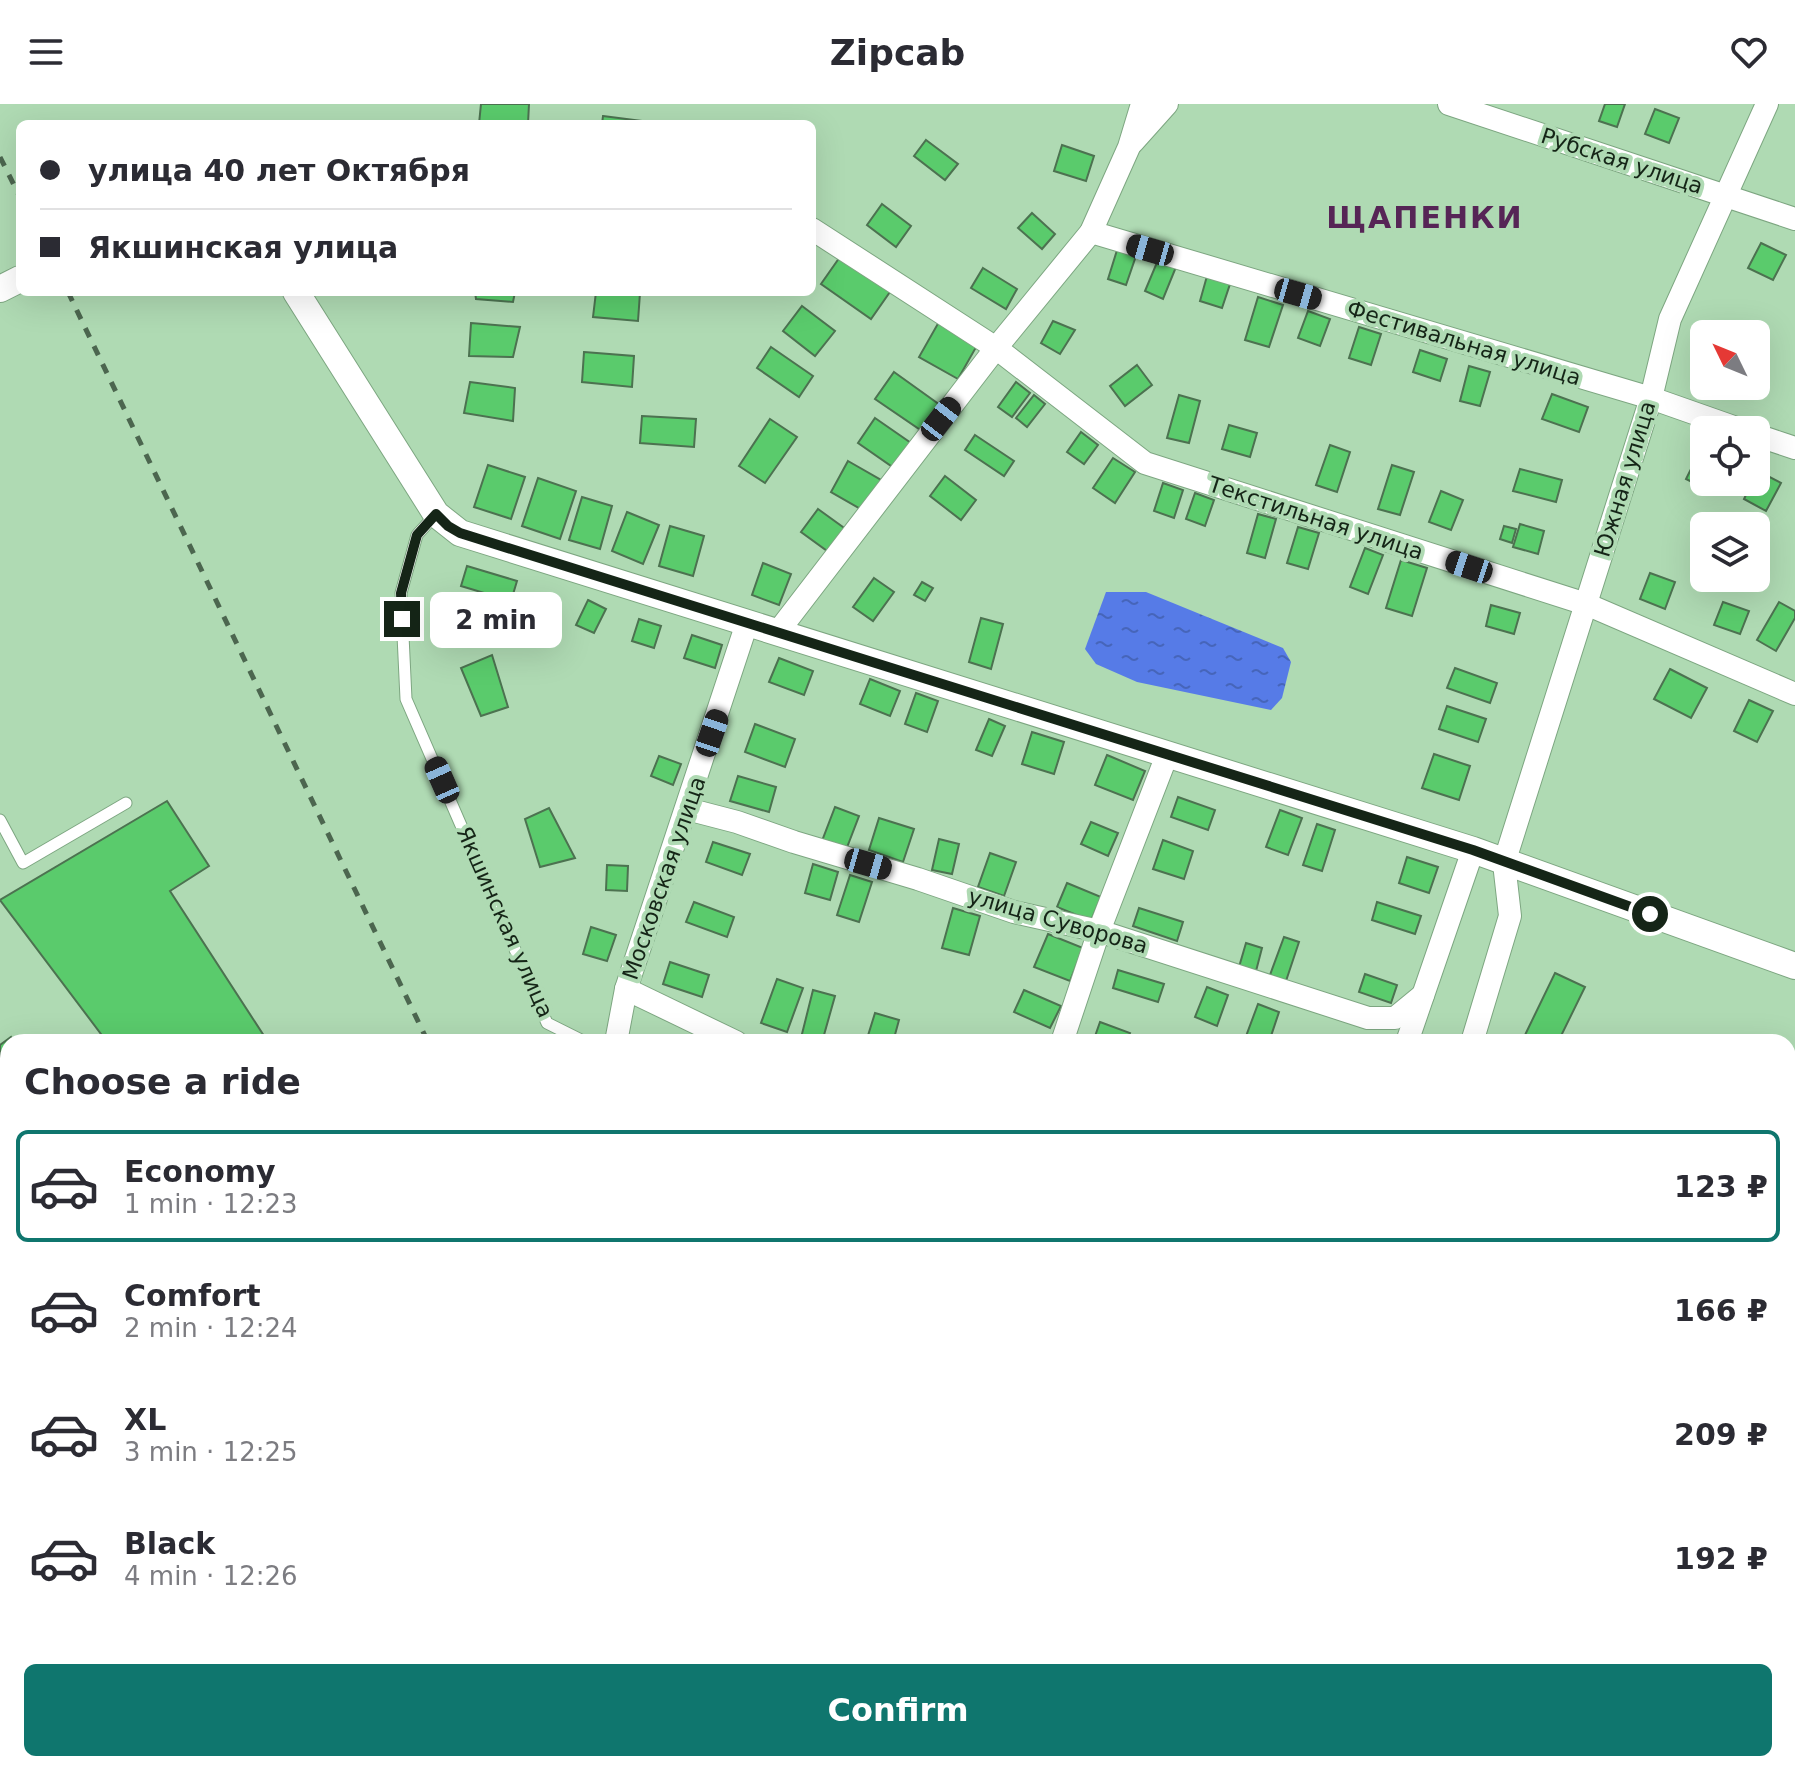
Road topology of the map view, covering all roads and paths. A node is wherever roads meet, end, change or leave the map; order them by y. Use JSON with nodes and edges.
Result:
{"nodes":[{"id":1,"x":1142,"y":104,"type":"edge"},
{"id":2,"x":1167,"y":104,"type":"edge"},
{"id":3,"x":1449,"y":104,"type":"edge"},
{"id":4,"x":1767,"y":104,"type":"edge"},
{"id":5,"x":1129,"y":147,"type":"junction"},
{"id":6,"x":1727,"y":196,"type":"junction"},
{"id":7,"x":1795,"y":219,"type":"edge"},
{"id":8,"x":816,"y":232,"type":"edge"},
{"id":9,"x":1091,"y":232,"type":"junction"},
{"id":10,"x":299,"y":296,"type":"edge"},
{"id":11,"x":996,"y":348,"type":"junction"},
{"id":12,"x":1651,"y":398,"type":"junction"},
{"id":13,"x":1702,"y":416,"type":"edge"},
{"id":14,"x":1770,"y":440,"type":"edge"},
{"id":15,"x":1795,"y":448,"type":"edge"},
{"id":16,"x":436,"y":514,"type":"junction"},
{"id":17,"x":1586,"y":604,"type":"junction"},
{"id":18,"x":747,"y":623,"type":"junction"},
{"id":19,"x":777,"y":633,"type":"junction"},
{"id":20,"x":1795,"y":694,"type":"edge"},
{"id":21,"x":1167,"y":755,"type":"junction"},
{"id":22,"x":126,"y":803,"type":"dead end"},
{"id":23,"x":687,"y":809,"type":"junction"},
{"id":24,"x":0,"y":820,"type":"edge"},
{"id":25,"x":1473,"y":850,"type":"junction"},
{"id":26,"x":1504,"y":863,"type":"junction"},
{"id":27,"x":1099,"y":931,"type":"junction"},
{"id":28,"x":1795,"y":966,"type":"edge"},
{"id":29,"x":626,"y":989,"type":"junction"},
{"id":30,"x":1423,"y":995,"type":"junction"},
{"id":31,"x":569,"y":1034,"type":"edge"},
{"id":32,"x":618,"y":1034,"type":"edge"},
{"id":33,"x":719,"y":1034,"type":"edge"},
{"id":34,"x":1065,"y":1034,"type":"edge"},
{"id":35,"x":1410,"y":1034,"type":"edge"},
{"id":36,"x":1474,"y":1034,"type":"edge"}],
"edges":[{"from":1,"to":5,"type":"street"},
{"from":2,"to":5,"type":"street"},
{"from":3,"to":6,"type":"street","name":"Рубская улица"},
{"from":4,"to":6,"type":"street","name":"Южная улица"},
{"from":5,"to":9,"type":"street"},
{"from":6,"to":7,"type":"street","name":"Рубская улица"},
{"from":6,"to":12,"type":"street","name":"Южная улица"},
{"from":8,"to":11,"type":"street","name":"Текстильная улица"},
{"from":9,"to":11,"type":"street"},
{"from":9,"to":12,"type":"street","name":"Фестивальная улица"},
{"from":10,"to":16,"type":"street"},
{"from":11,"to":17,"type":"street","name":"Текстильная улица"},
{"from":11,"to":19,"type":"street"},
{"from":12,"to":13,"type":"street","name":"Фестивальная улица"},
{"from":12,"to":17,"type":"street","name":"Южная улица"},
{"from":14,"to":15,"type":"street"},
{"from":16,"to":18,"type":"street"},
{"from":16,"to":31,"type":"lane","name":"Якшинская улица"},
{"from":17,"to":20,"type":"street","name":"Текстильная улица"},
{"from":17,"to":26,"type":"street","name":"Южная улица"},
{"from":18,"to":19,"type":"street"},
{"from":18,"to":23,"type":"street","name":"Московская улица"},
{"from":19,"to":21,"type":"street"},
{"from":21,"to":25,"type":"street"},
{"from":21,"to":27,"type":"street"},
{"from":22,"to":24,"type":"lane"},
{"from":23,"to":27,"type":"street","name":"улица Суворова"},
{"from":23,"to":29,"type":"street","name":"Московская улица"},
{"from":25,"to":26,"type":"street"},
{"from":25,"to":30,"type":"street"},
{"from":26,"to":28,"type":"street"},
{"from":26,"to":36,"type":"street"},
{"from":27,"to":30,"type":"street","name":"улица Суворова"},
{"from":27,"to":34,"type":"street"},
{"from":29,"to":32,"type":"street","name":"Московская улица"},
{"from":29,"to":33,"type":"street"},
{"from":30,"to":35,"type":"street"}]}
